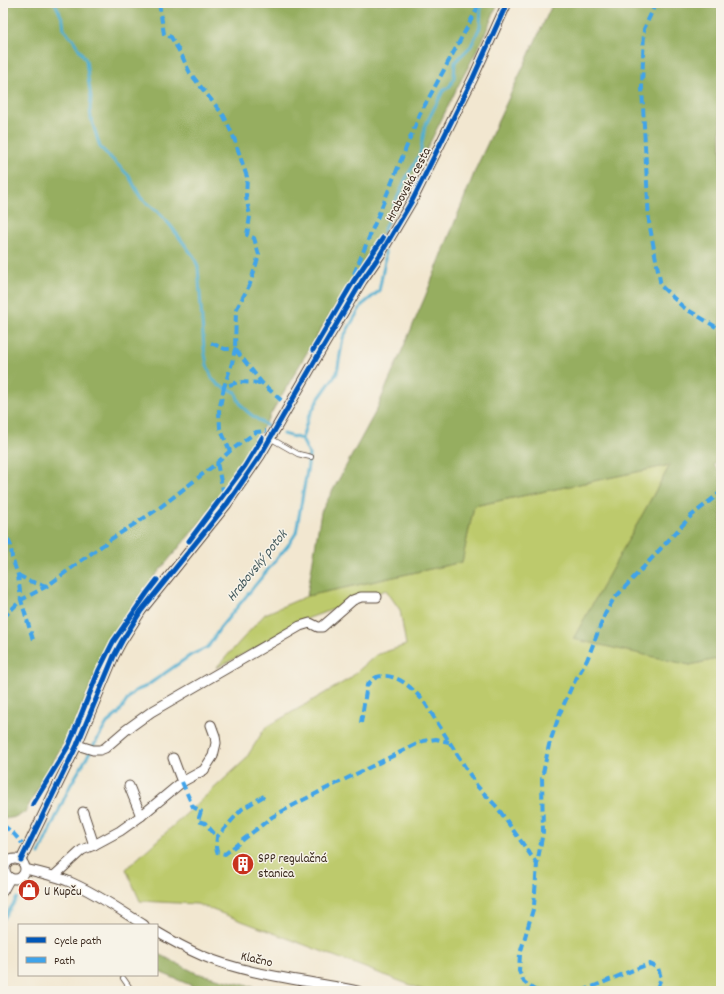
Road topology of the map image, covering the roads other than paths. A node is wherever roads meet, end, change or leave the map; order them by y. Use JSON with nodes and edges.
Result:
{"nodes":[{"id":1,"x":507,"y":3,"type":"edge"},
{"id":2,"x":270,"y":438,"type":"junction"},
{"id":3,"x":312,"y":458,"type":"dead end"},
{"id":4,"x":377,"y":597,"type":"dead end"},
{"id":5,"x":211,"y":726,"type":"dead end"},
{"id":6,"x":77,"y":745,"type":"junction"},
{"id":7,"x":173,"y":758,"type":"dead end"},
{"id":8,"x":182,"y":782,"type":"junction"},
{"id":9,"x":129,"y":786,"type":"dead end"},
{"id":10,"x":84,"y":812,"type":"dead end"},
{"id":11,"x":141,"y":816,"type":"junction"},
{"id":12,"x":94,"y":845,"type":"junction"},
{"id":13,"x":20,"y":860,"type":"junction"},
{"id":14,"x":4,"y":869,"type":"edge"},
{"id":15,"x":26,"y":869,"type":"junction"},
{"id":16,"x":54,"y":876,"type":"junction"},
{"id":17,"x":10,"y":878,"type":"junction"},
{"id":18,"x":3,"y":891,"type":"edge"},
{"id":19,"x":142,"y":924,"type":"edge"},
{"id":20,"x":158,"y":933,"type":"edge"},
{"id":21,"x":123,"y":978,"type":"dead end"},
{"id":22,"x":132,"y":991,"type":"edge"},
{"id":23,"x":358,"y":991,"type":"edge"}],
"edges":[{"from":1,"to":2,"type":"street","name":"Hrabovská cesta"},
{"from":2,"to":3,"type":"lane"},
{"from":2,"to":6,"type":"street","name":"Hrabovská cesta"},
{"from":4,"to":6,"type":"street"},
{"from":5,"to":8,"type":"street"},
{"from":6,"to":13,"type":"street","name":"Hrabovská cesta"},
{"from":7,"to":8,"type":"street"},
{"from":8,"to":11,"type":"street"},
{"from":9,"to":11,"type":"street"},
{"from":10,"to":12,"type":"street"},
{"from":11,"to":12,"type":"street"},
{"from":12,"to":16,"type":"street"},
{"from":13,"to":14,"type":"street"},
{"from":13,"to":15,"type":"street"},
{"from":14,"to":17,"type":"street"},
{"from":15,"to":16,"type":"street"},
{"from":15,"to":17,"type":"street"},
{"from":16,"to":19,"type":"street"},
{"from":17,"to":18,"type":"street"},
{"from":20,"to":23,"type":"street","name":"Klačno"},
{"from":21,"to":22,"type":"lane"}]}
